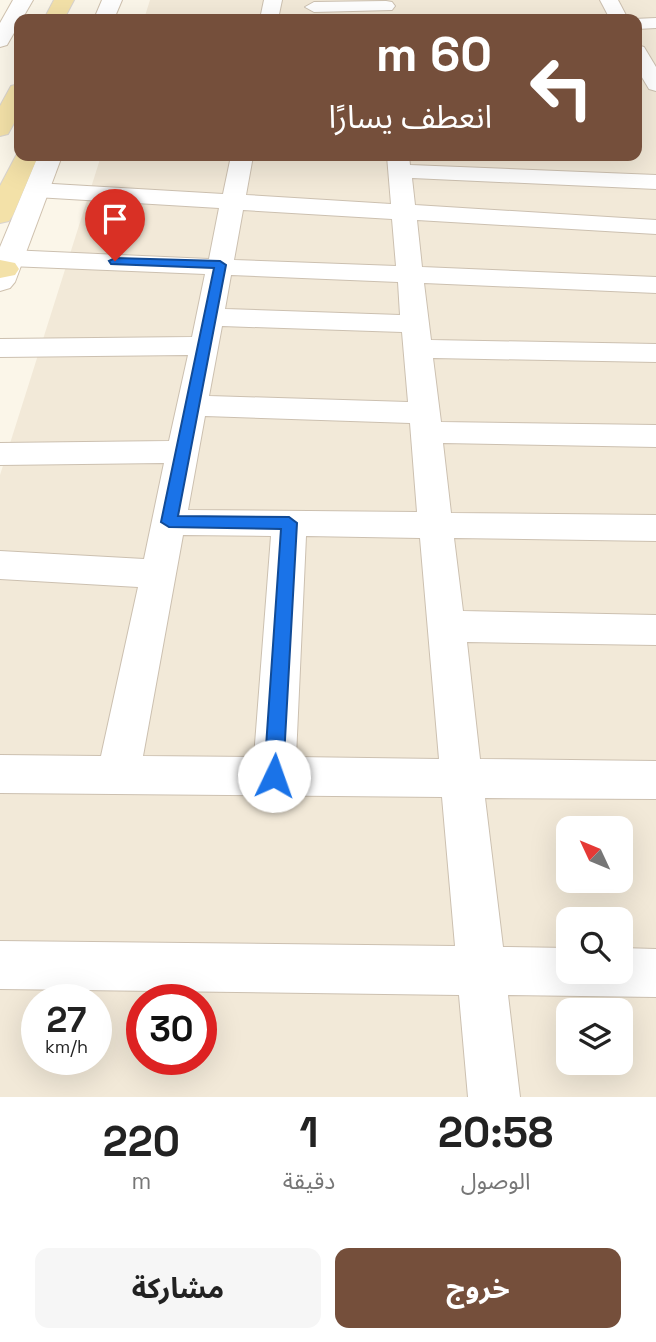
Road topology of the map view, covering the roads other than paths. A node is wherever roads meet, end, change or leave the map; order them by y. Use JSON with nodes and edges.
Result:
{"nodes":[{"id":1,"x":23,"y":0,"type":"edge"},
{"id":2,"x":314,"y":6,"type":"dead end"},
{"id":3,"x":386,"y":9,"type":"edge"},
{"id":4,"x":5,"y":22,"type":"edge"},
{"id":5,"x":0,"y":41,"type":"edge"},
{"id":6,"x":645,"y":58,"type":"edge"},
{"id":7,"x":656,"y":85,"type":"edge"},
{"id":8,"x":14,"y":103,"type":"edge"},
{"id":9,"x":0,"y":129,"type":"edge"},
{"id":10,"x":24,"y":161,"type":"edge"},
{"id":11,"x":48,"y":161,"type":"edge"},
{"id":12,"x":241,"y":161,"type":"edge"},
{"id":13,"x":399,"y":164,"type":"edge"},
{"id":14,"x":656,"y":182,"type":"edge"},
{"id":15,"x":36,"y":190,"type":"junction"},
{"id":16,"x":233,"y":199,"type":"junction"},
{"id":17,"x":404,"y":210,"type":"junction"},
{"id":18,"x":0,"y":215,"type":"edge"},
{"id":19,"x":656,"y":226,"type":"edge"},
{"id":20,"x":220,"y":265,"type":"junction"},
{"id":21,"x":4,"y":270,"type":"edge"},
{"id":22,"x":411,"y":275,"type":"junction"},
{"id":23,"x":656,"y":285,"type":"edge"},
{"id":24,"x":207,"y":332,"type":"junction"},
{"id":25,"x":416,"y":336,"type":"junction"},
{"id":26,"x":0,"y":348,"type":"edge"},
{"id":27,"x":656,"y":353,"type":"edge"},
{"id":28,"x":192,"y":406,"type":"junction"},
{"id":29,"x":425,"y":423,"type":"junction"},
{"id":30,"x":656,"y":436,"type":"edge"},
{"id":31,"x":183,"y":452,"type":"junction"},
{"id":32,"x":0,"y":454,"type":"edge"},
{"id":33,"x":169,"y":522,"type":"junction"},
{"id":34,"x":289,"y":523,"type":"junction"},
{"id":35,"x":436,"y":525,"type":"junction"},
{"id":36,"x":656,"y":527,"type":"edge"},
{"id":37,"x":0,"y":565,"type":"edge"},
{"id":38,"x":159,"y":574,"type":"junction"},
{"id":39,"x":446,"y":626,"type":"junction"},
{"id":40,"x":656,"y":630,"type":"edge"},
{"id":41,"x":0,"y":774,"type":"edge"},
{"id":42,"x":118,"y":775,"type":"junction"},
{"id":43,"x":274,"y":776,"type":"junction"},
{"id":44,"x":461,"y":778,"type":"junction"},
{"id":45,"x":656,"y":780,"type":"edge"},
{"id":46,"x":0,"y":965,"type":"edge"},
{"id":47,"x":482,"y":971,"type":"junction"},
{"id":48,"x":656,"y":973,"type":"edge"},
{"id":49,"x":494,"y":1097,"type":"edge"}],
"edges":[{"from":1,"to":4,"type":"street"},
{"from":2,"to":3,"type":"street"},
{"from":4,"to":5,"type":"street"},
{"from":6,"to":7,"type":"street"},
{"from":8,"to":9,"type":"main road"},
{"from":10,"to":18,"type":"main road"},
{"from":11,"to":15,"type":"street"},
{"from":12,"to":16,"type":"street"},
{"from":13,"to":14,"type":"street"},
{"from":13,"to":17,"type":"street"},
{"from":15,"to":16,"type":"street"},
{"from":15,"to":21,"type":"street"},
{"from":16,"to":17,"type":"street"},
{"from":16,"to":20,"type":"street"},
{"from":17,"to":19,"type":"street"},
{"from":17,"to":22,"type":"street"},
{"from":20,"to":21,"type":"street"},
{"from":20,"to":22,"type":"street"},
{"from":20,"to":24,"type":"street"},
{"from":22,"to":23,"type":"street"},
{"from":22,"to":25,"type":"street"},
{"from":24,"to":25,"type":"street"},
{"from":24,"to":26,"type":"street"},
{"from":24,"to":28,"type":"street"},
{"from":25,"to":27,"type":"street"},
{"from":25,"to":29,"type":"street"},
{"from":28,"to":29,"type":"street"},
{"from":28,"to":31,"type":"street"},
{"from":29,"to":30,"type":"street"},
{"from":29,"to":35,"type":"street"},
{"from":31,"to":32,"type":"street"},
{"from":31,"to":33,"type":"street"},
{"from":33,"to":34,"type":"street"},
{"from":33,"to":38,"type":"street"},
{"from":34,"to":35,"type":"street"},
{"from":34,"to":43,"type":"street"},
{"from":35,"to":36,"type":"street"},
{"from":35,"to":39,"type":"street"},
{"from":37,"to":38,"type":"street"},
{"from":38,"to":42,"type":"street"},
{"from":39,"to":40,"type":"street"},
{"from":39,"to":44,"type":"street"},
{"from":41,"to":42,"type":"street"},
{"from":42,"to":43,"type":"street"},
{"from":43,"to":44,"type":"street"},
{"from":44,"to":45,"type":"street"},
{"from":44,"to":47,"type":"street"},
{"from":46,"to":47,"type":"street"},
{"from":47,"to":48,"type":"street"},
{"from":47,"to":49,"type":"street"}]}
